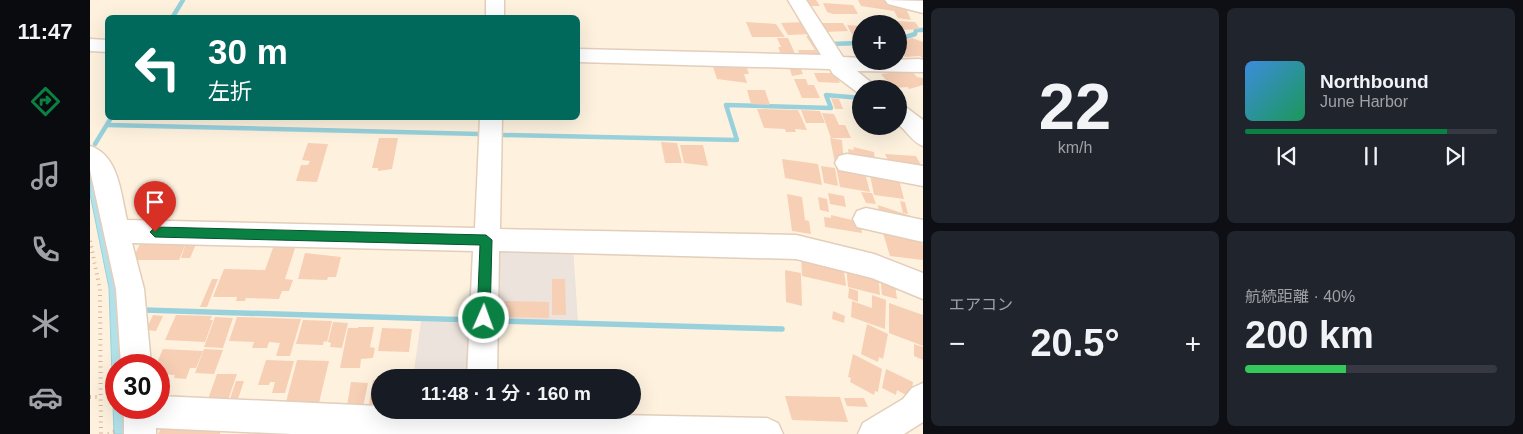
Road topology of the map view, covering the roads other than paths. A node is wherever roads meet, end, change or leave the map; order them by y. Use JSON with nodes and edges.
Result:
{"nodes":[{"id":1,"x":496,"y":0,"type":"edge"},
{"id":2,"x":797,"y":0,"type":"edge"},
{"id":3,"x":894,"y":0,"type":"edge"},
{"id":4,"x":923,"y":7,"type":"edge"},
{"id":5,"x":495,"y":15,"type":"edge"},
{"id":6,"x":90,"y":46,"type":"edge"},
{"id":7,"x":105,"y":46,"type":"edge"},
{"id":8,"x":580,"y":56,"type":"edge"},
{"id":9,"x":836,"y":63,"type":"junction"},
{"id":10,"x":919,"y":66,"type":"dead end"},
{"id":11,"x":854,"y":80,"type":"edge"},
{"id":12,"x":491,"y":120,"type":"edge"},
{"id":13,"x":907,"y":120,"type":"edge"},
{"id":14,"x":923,"y":137,"type":"edge"},
{"id":15,"x":90,"y":155,"type":"edge"},
{"id":16,"x":847,"y":164,"type":"dead end"},
{"id":17,"x":923,"y":176,"type":"edge"},
{"id":18,"x":866,"y":219,"type":"dead end"},
{"id":19,"x":116,"y":231,"type":"junction"},
{"id":20,"x":923,"y":231,"type":"edge"},
{"id":21,"x":486,"y":240,"type":"junction"},
{"id":22,"x":923,"y":286,"type":"edge"},
{"id":23,"x":135,"y":354,"type":"edge"},
{"id":24,"x":482,"y":369,"type":"edge"},
{"id":25,"x":923,"y":399,"type":"edge"},
{"id":26,"x":170,"y":419,"type":"edge"},
{"id":27,"x":480,"y":424,"type":"edge"},
{"id":28,"x":767,"y":434,"type":"edge"},
{"id":29,"x":874,"y":434,"type":"edge"}],
"edges":[{"from":1,"to":5,"type":"street"},
{"from":2,"to":9,"type":"street"},
{"from":3,"to":4,"type":"street"},
{"from":6,"to":7,"type":"street"},
{"from":8,"to":9,"type":"street"},
{"from":9,"to":10,"type":"street"},
{"from":9,"to":11,"type":"street"},
{"from":12,"to":21,"type":"street"},
{"from":13,"to":14,"type":"street"},
{"from":15,"to":19,"type":"street"},
{"from":16,"to":17,"type":"street"},
{"from":18,"to":20,"type":"street"},
{"from":19,"to":21,"type":"street"},
{"from":19,"to":23,"type":"street"},
{"from":21,"to":22,"type":"street"},
{"from":21,"to":24,"type":"street"},
{"from":25,"to":29,"type":"street"},
{"from":26,"to":27,"type":"street"},
{"from":27,"to":28,"type":"street"}]}
